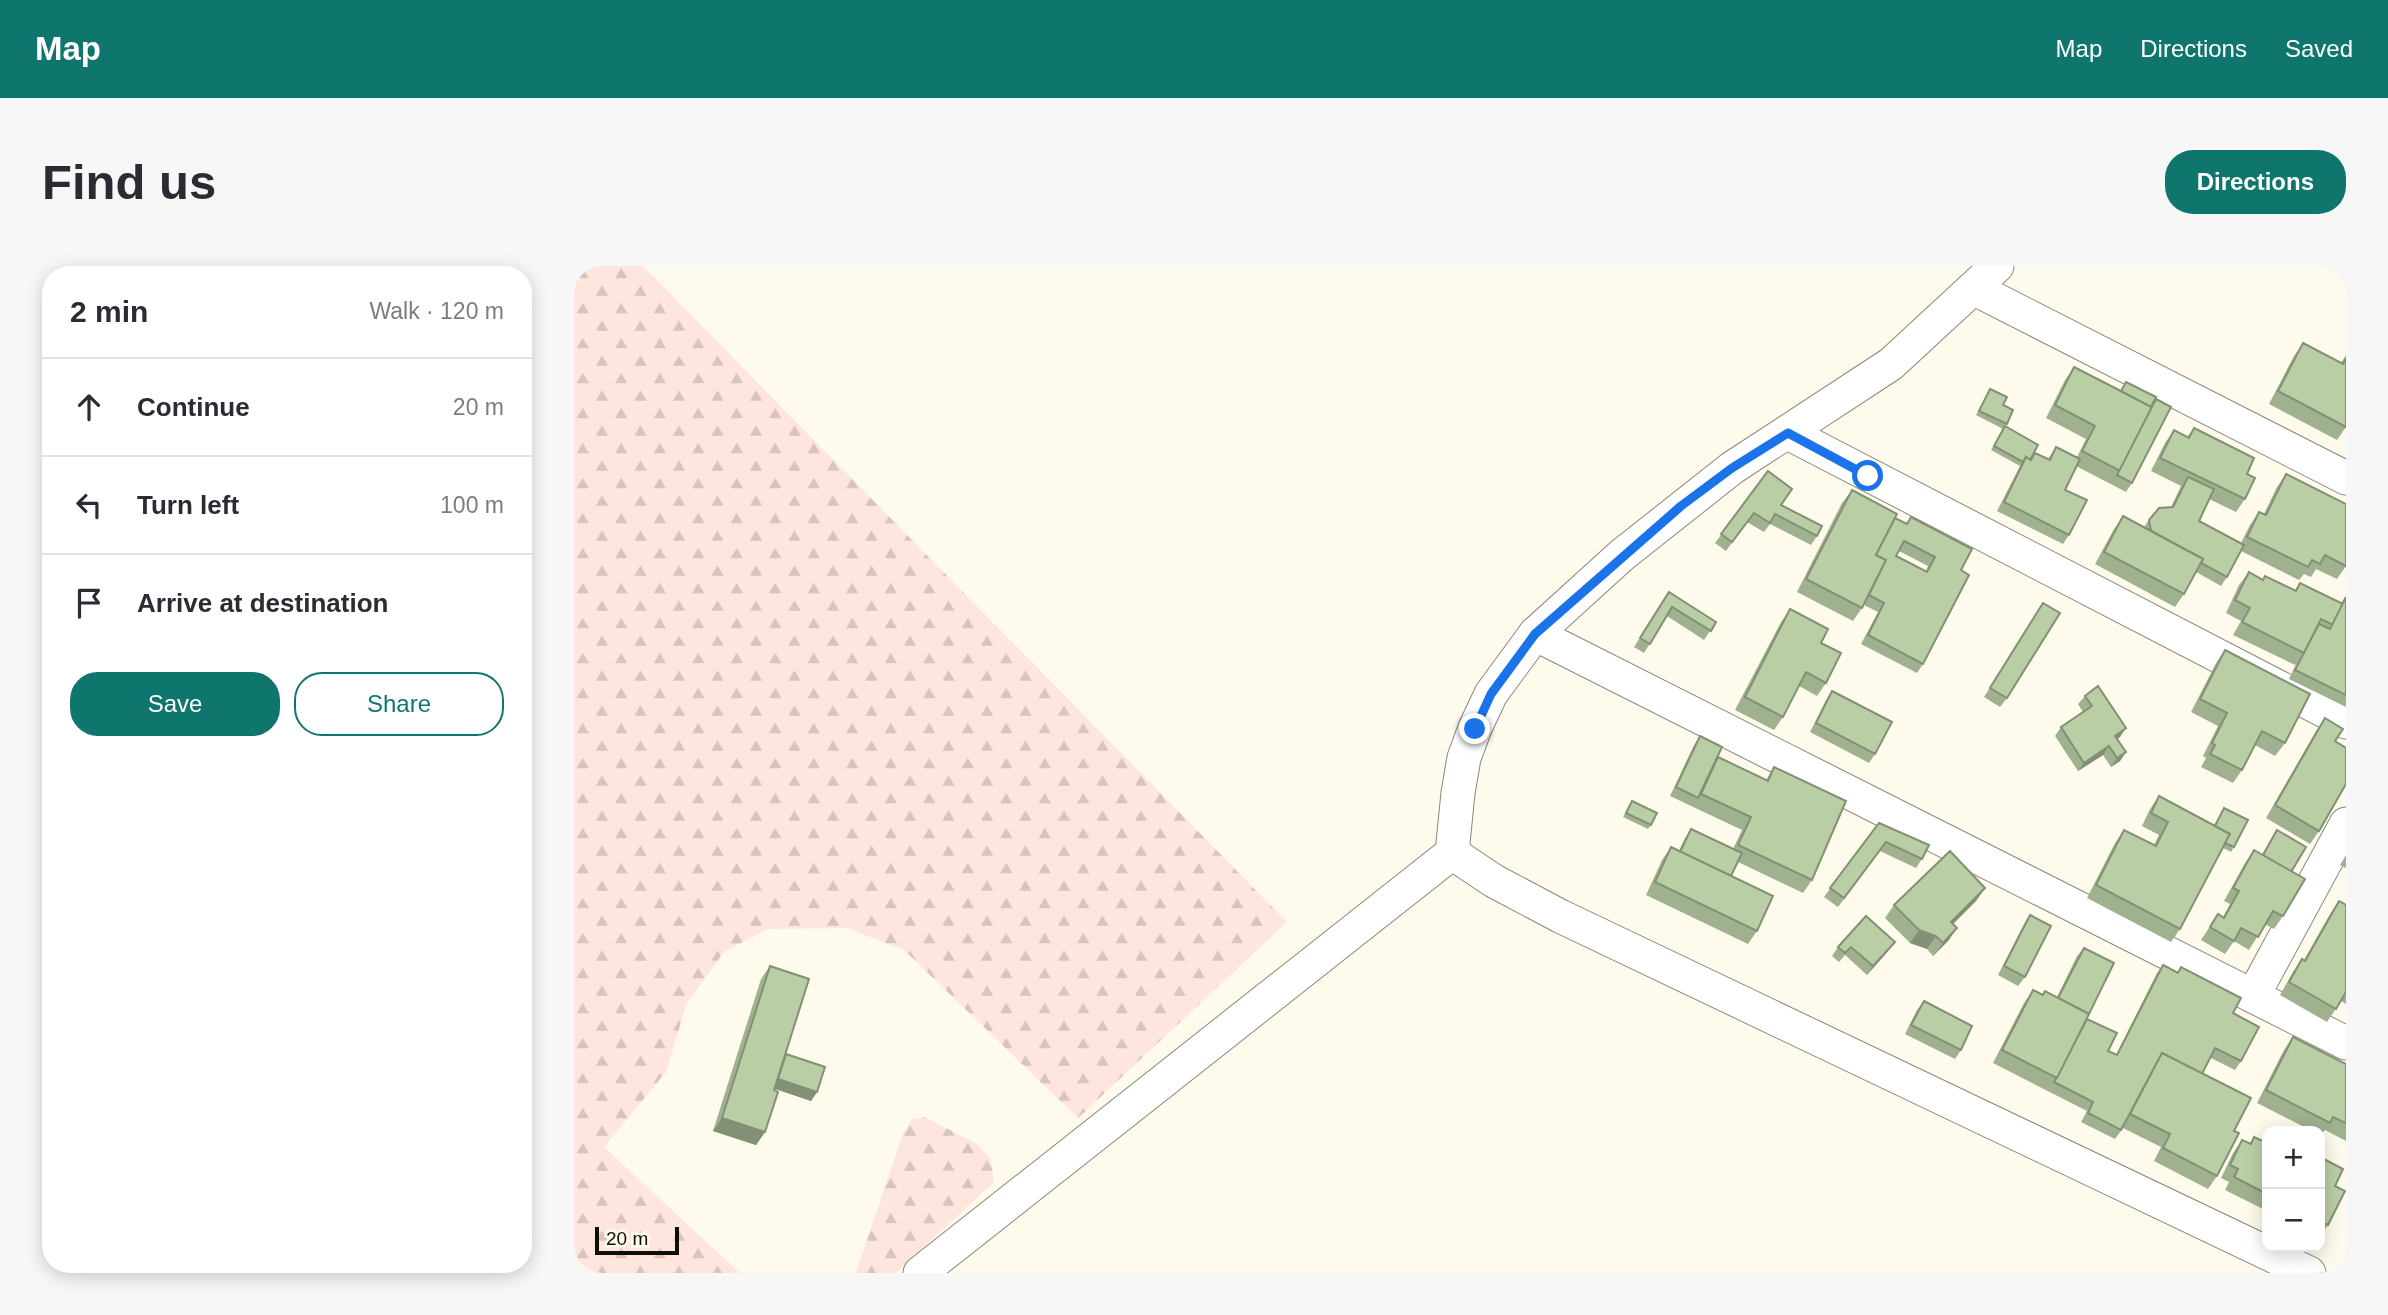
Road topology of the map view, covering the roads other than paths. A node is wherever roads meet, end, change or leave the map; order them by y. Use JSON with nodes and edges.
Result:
{"nodes":[{"id":1,"x":1986,"y":278,"type":"edge"},
{"id":2,"x":1788,"y":433,"type":"junction"},
{"id":3,"x":2346,"y":478,"type":"edge"},
{"id":4,"x":1535,"y":634,"type":"junction"},
{"id":5,"x":2346,"y":722,"type":"edge"},
{"id":6,"x":2346,"y":824,"type":"edge"},
{"id":7,"x":1452,"y":853,"type":"junction"},
{"id":8,"x":2253,"y":996,"type":"junction"},
{"id":9,"x":2346,"y":1043,"type":"edge"},
{"id":10,"x":920,"y":1273,"type":"edge"},
{"id":11,"x":2309,"y":1273,"type":"edge"}],
"edges":[{"from":1,"to":2,"type":"street"},
{"from":1,"to":3,"type":"street"},
{"from":2,"to":4,"type":"street"},
{"from":2,"to":5,"type":"street"},
{"from":4,"to":7,"type":"street"},
{"from":4,"to":8,"type":"street"},
{"from":6,"to":8,"type":"street"},
{"from":7,"to":10,"type":"street"},
{"from":7,"to":11,"type":"street"},
{"from":8,"to":9,"type":"street"}]}
